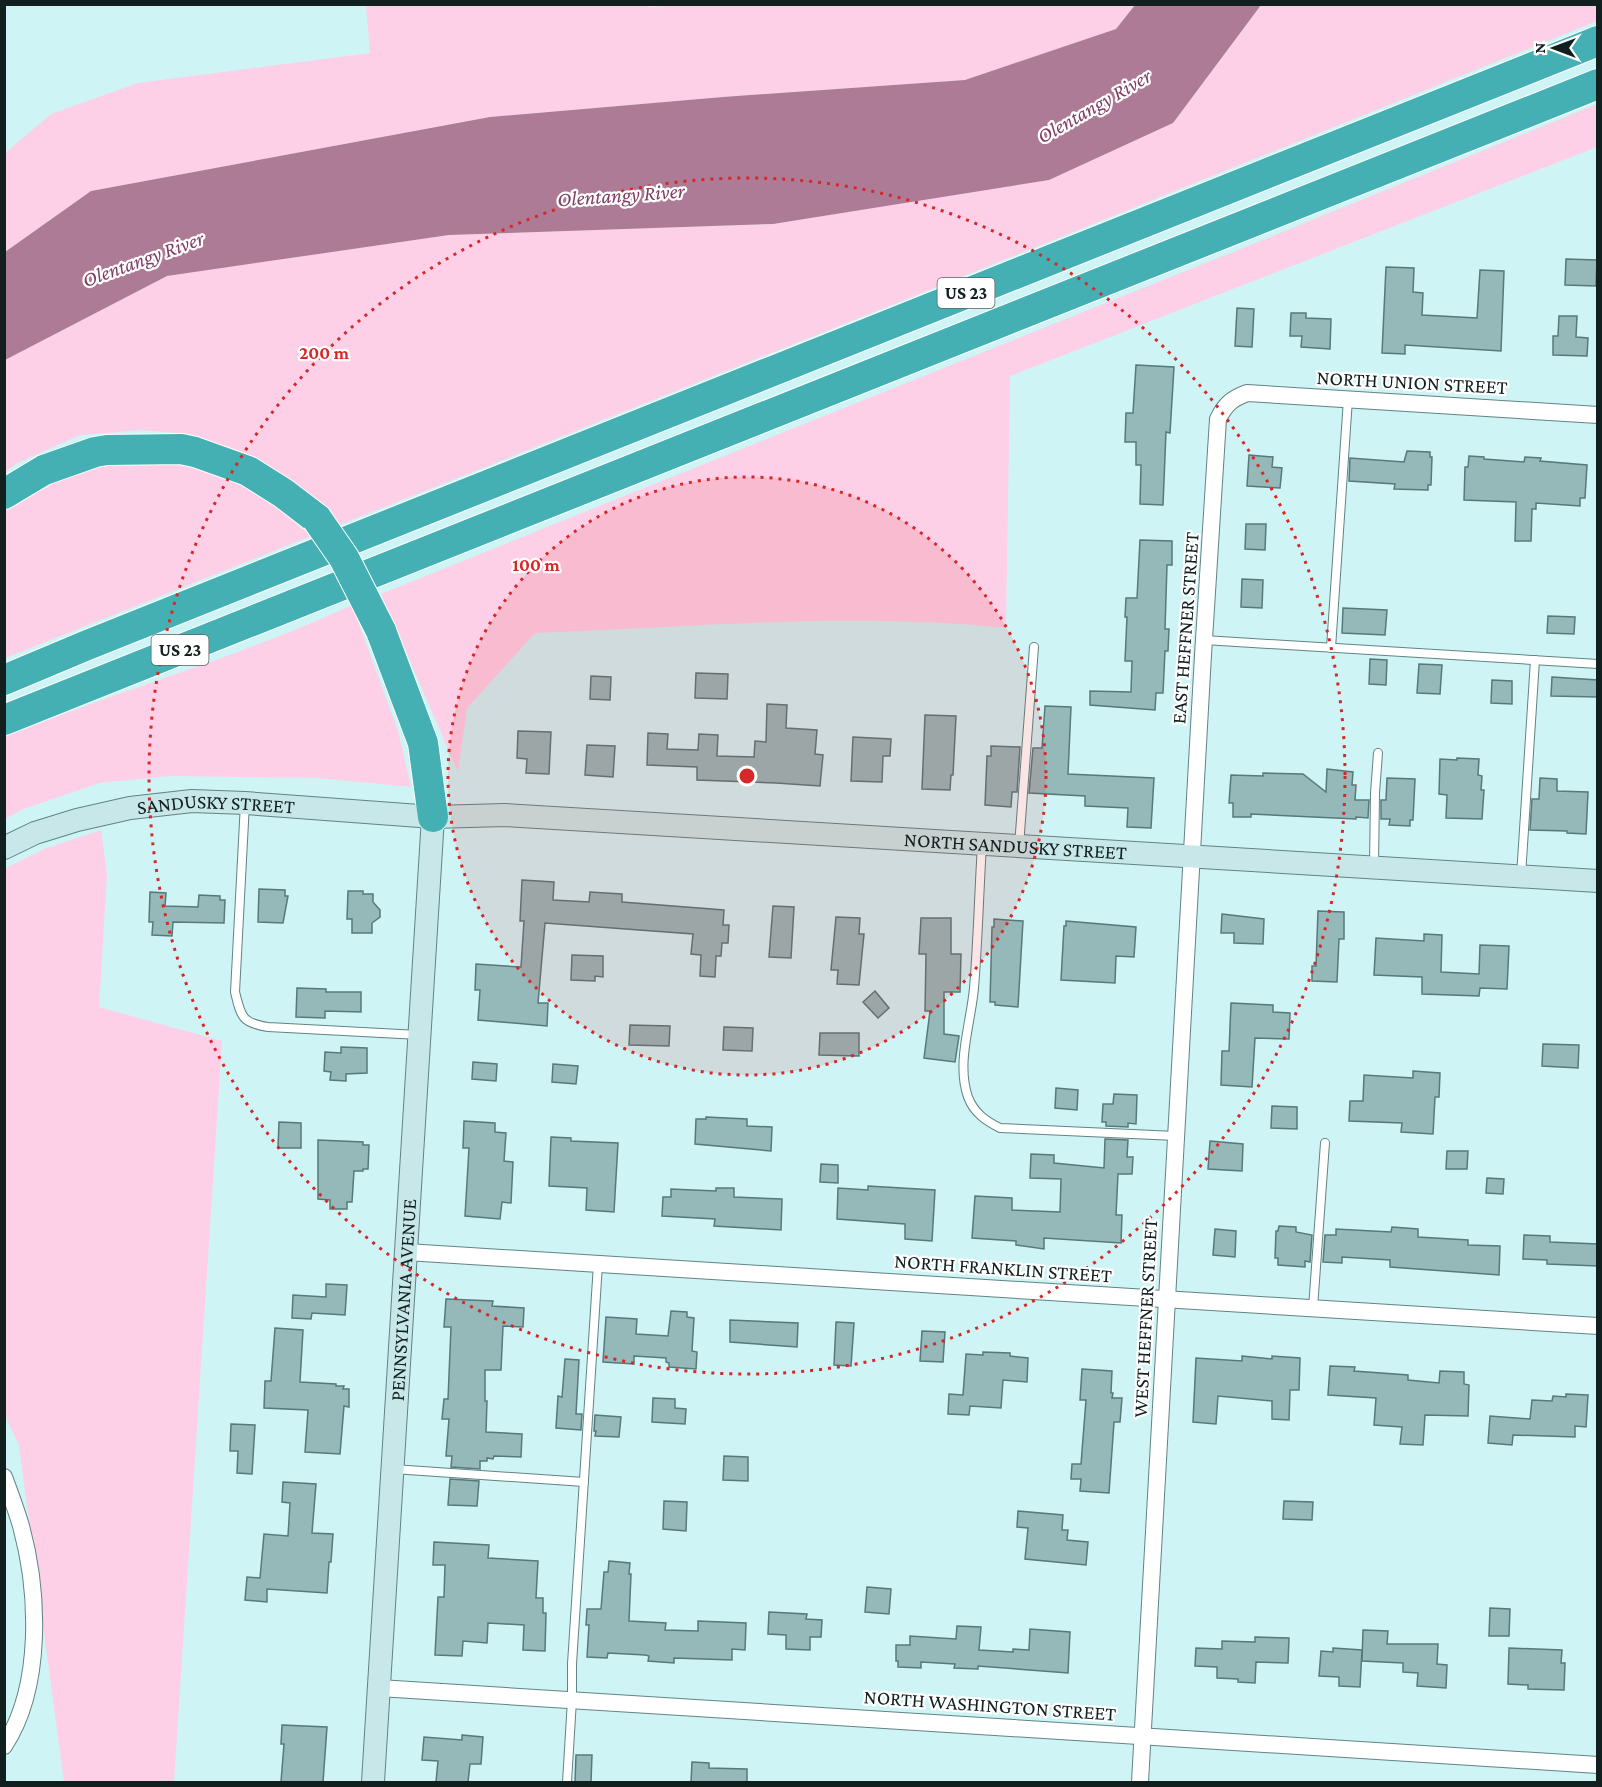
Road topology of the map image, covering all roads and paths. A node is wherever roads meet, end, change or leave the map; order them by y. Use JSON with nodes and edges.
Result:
{"nodes":[{"id":1,"x":1598,"y":41,"type":"edge"},
{"id":2,"x":1598,"y":84,"type":"edge"},
{"id":3,"x":1348,"y":399,"type":"junction"},
{"id":4,"x":1227,"y":404,"type":"joint"},
{"id":5,"x":1598,"y":415,"type":"edge"},
{"id":6,"x":4,"y":494,"type":"edge"},
{"id":7,"x":1204,"y":640,"type":"junction"},
{"id":8,"x":1034,"y":647,"type":"dead end"},
{"id":9,"x":1331,"y":648,"type":"junction"},
{"id":10,"x":1535,"y":660,"type":"junction"},
{"id":11,"x":1598,"y":664,"type":"edge"},
{"id":12,"x":4,"y":680,"type":"edge"},
{"id":13,"x":4,"y":720,"type":"edge"},
{"id":14,"x":1378,"y":753,"type":"dead end"},
{"id":15,"x":245,"y":803,"type":"junction"},
{"id":16,"x":433,"y":817,"type":"junction"},
{"id":17,"x":982,"y":844,"type":"junction"},
{"id":18,"x":1019,"y":846,"type":"junction"},
{"id":19,"x":4,"y":848,"type":"edge"},
{"id":20,"x":1192,"y":856,"type":"junction"},
{"id":21,"x":1374,"y":867,"type":"junction"},
{"id":22,"x":1521,"y":876,"type":"junction"},
{"id":23,"x":1598,"y":881,"type":"edge"},
{"id":24,"x":419,"y":1035,"type":"junction"},
{"id":25,"x":1176,"y":1136,"type":"junction"},
{"id":26,"x":1325,"y":1143,"type":"dead end"},
{"id":27,"x":406,"y":1252,"type":"junction"},
{"id":28,"x":598,"y":1264,"type":"junction"},
{"id":29,"x":1166,"y":1299,"type":"junction"},
{"id":30,"x":1313,"y":1308,"type":"junction"},
{"id":31,"x":1598,"y":1326,"type":"edge"},
{"id":32,"x":393,"y":1469,"type":"junction"},
{"id":33,"x":4,"y":1478,"type":"edge"},
{"id":34,"x":584,"y":1482,"type":"junction"},
{"id":35,"x":379,"y":1688,"type":"junction"},
{"id":36,"x":572,"y":1700,"type":"junction"},
{"id":37,"x":1142,"y":1736,"type":"junction"},
{"id":38,"x":4,"y":1746,"type":"edge"},
{"id":39,"x":1598,"y":1765,"type":"edge"},
{"id":40,"x":373,"y":1782,"type":"edge"},
{"id":41,"x":567,"y":1782,"type":"edge"},
{"id":42,"x":1140,"y":1782,"type":"edge"}],
"edges":[{"from":1,"to":12,"type":"highway","number":"US 23"},
{"from":2,"to":13,"type":"highway","number":"US 23"},
{"from":3,"to":4,"type":"street","name":"NORTH UNION STREET"},
{"from":3,"to":5,"type":"street","name":"NORTH UNION STREET"},
{"from":3,"to":9,"type":"lane"},
{"from":4,"to":7,"type":"street","name":"EAST HEFFNER STREET"},
{"from":6,"to":16,"type":"highway","bridge":true},
{"from":7,"to":9,"type":"lane"},
{"from":7,"to":20,"type":"street","name":"EAST HEFFNER STREET"},
{"from":8,"to":18,"type":"lane"},
{"from":9,"to":10,"type":"lane"},
{"from":10,"to":11,"type":"lane"},
{"from":10,"to":22,"type":"lane"},
{"from":14,"to":21,"type":"lane"},
{"from":15,"to":16,"type":"street","name":"SANDUSKY STREET"},
{"from":15,"to":19,"type":"street","name":"SANDUSKY STREET"},
{"from":15,"to":24,"type":"lane"},
{"from":16,"to":17,"type":"street","name":"NORTH SANDUSKY STREET"},
{"from":16,"to":24,"type":"street","name":"PENNSYLVANIA AVENUE"},
{"from":17,"to":18,"type":"street","name":"NORTH SANDUSKY STREET"},
{"from":17,"to":25,"type":"lane"},
{"from":18,"to":20,"type":"street","name":"NORTH SANDUSKY STREET"},
{"from":20,"to":21,"type":"street","name":"NORTH SANDUSKY STREET"},
{"from":20,"to":25,"type":"street","name":"WEST HEFFNER STREET"},
{"from":21,"to":22,"type":"street","name":"NORTH SANDUSKY STREET"},
{"from":22,"to":23,"type":"street","name":"NORTH SANDUSKY STREET"},
{"from":24,"to":27,"type":"street","name":"PENNSYLVANIA AVENUE"},
{"from":25,"to":29,"type":"street","name":"WEST HEFFNER STREET"},
{"from":26,"to":30,"type":"lane"},
{"from":27,"to":28,"type":"street","name":"NORTH FRANKLIN STREET"},
{"from":27,"to":32,"type":"street","name":"PENNSYLVANIA AVENUE"},
{"from":28,"to":29,"type":"street","name":"NORTH FRANKLIN STREET"},
{"from":28,"to":34,"type":"lane"},
{"from":29,"to":30,"type":"street","name":"NORTH FRANKLIN STREET"},
{"from":29,"to":37,"type":"street","name":"WEST HEFFNER STREET"},
{"from":30,"to":31,"type":"street","name":"NORTH FRANKLIN STREET"},
{"from":32,"to":34,"type":"lane"},
{"from":32,"to":35,"type":"street","name":"PENNSYLVANIA AVENUE"},
{"from":33,"to":38,"type":"street"},
{"from":34,"to":36,"type":"lane"},
{"from":35,"to":36,"type":"street","name":"NORTH WASHINGTON STREET"},
{"from":35,"to":40,"type":"street","name":"PENNSYLVANIA AVENUE"},
{"from":36,"to":37,"type":"street","name":"NORTH WASHINGTON STREET"},
{"from":36,"to":41,"type":"lane"},
{"from":37,"to":39,"type":"street","name":"NORTH WASHINGTON STREET"},
{"from":37,"to":42,"type":"street","name":"WEST HEFFNER STREET"}]}
